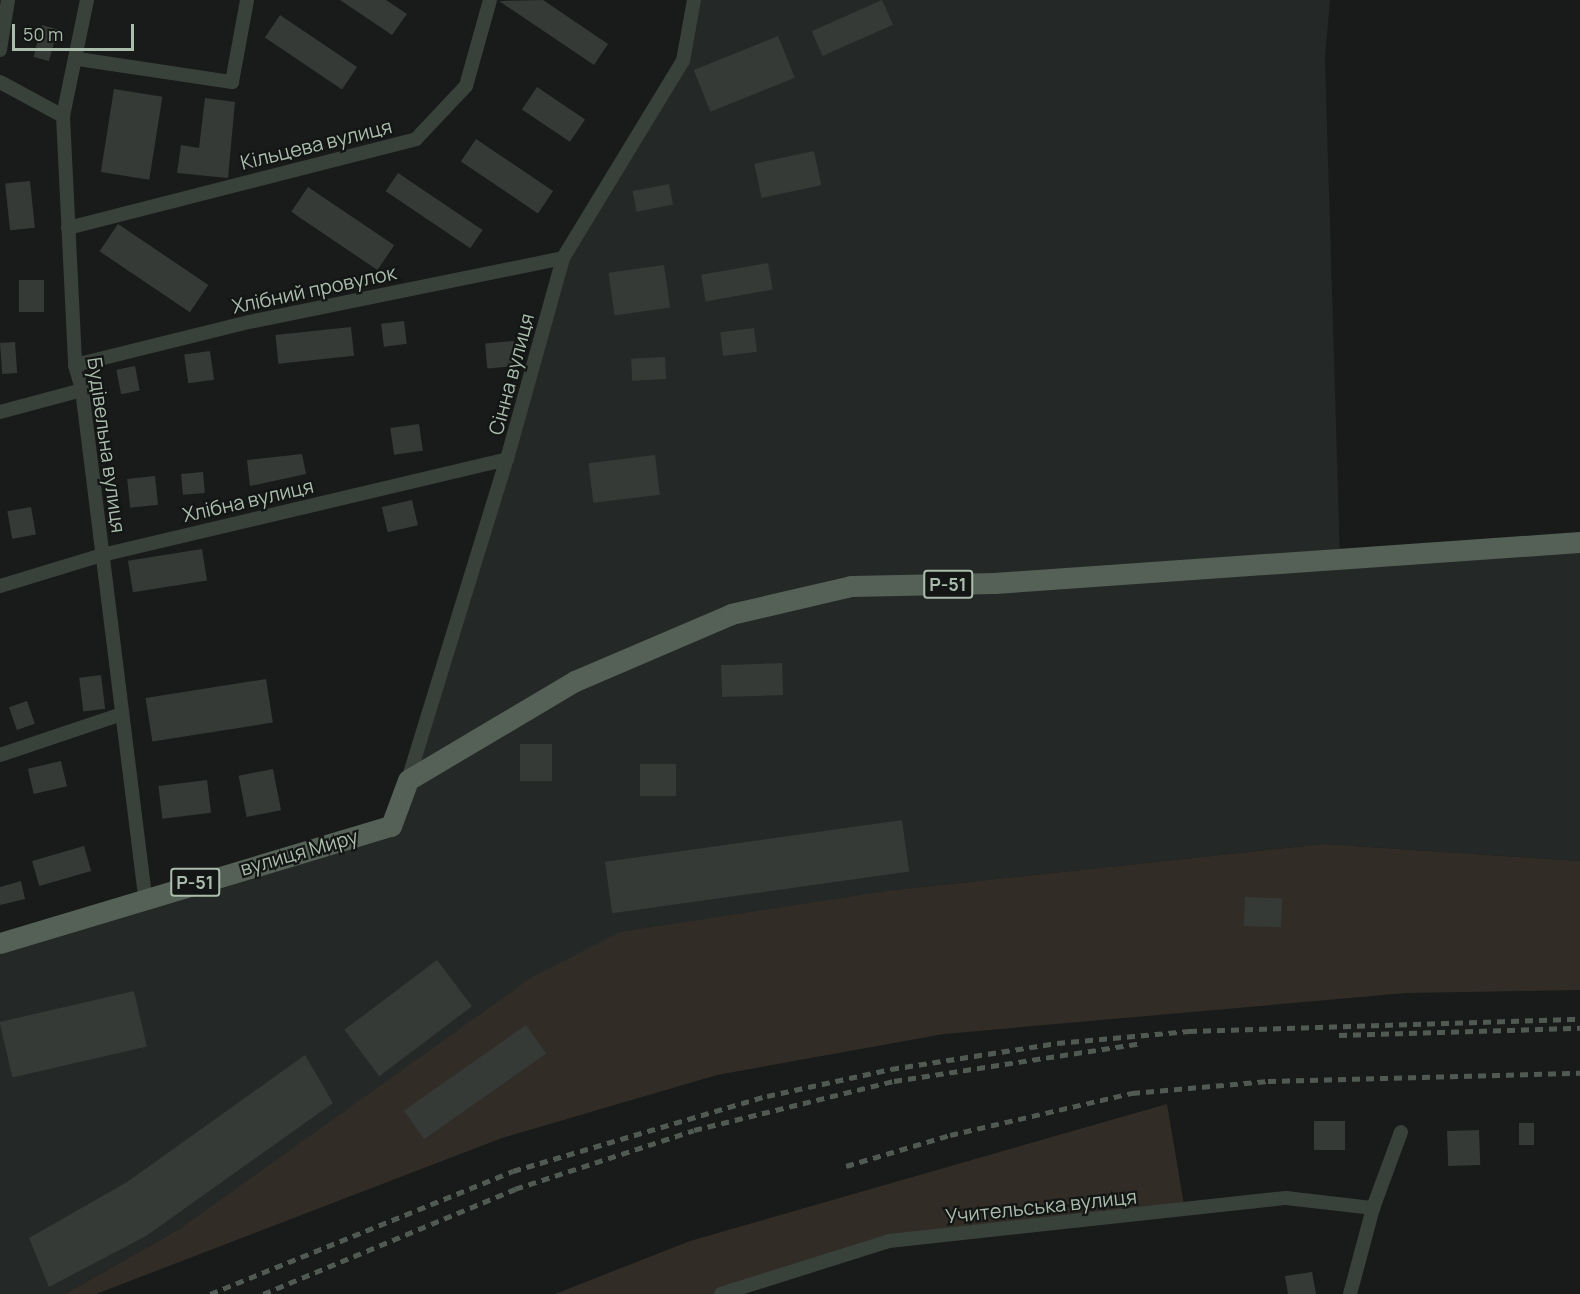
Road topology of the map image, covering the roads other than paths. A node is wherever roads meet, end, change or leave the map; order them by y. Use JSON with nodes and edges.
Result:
{"nodes":[{"id":1,"x":8,"y":0,"type":"edge"},
{"id":2,"x":87,"y":0,"type":"edge"},
{"id":3,"x":247,"y":0,"type":"edge"},
{"id":4,"x":489,"y":0,"type":"edge"},
{"id":5,"x":694,"y":0,"type":"edge"},
{"id":6,"x":0,"y":50,"type":"edge"},
{"id":7,"x":78,"y":59,"type":"junction"},
{"id":8,"x":0,"y":82,"type":"edge"},
{"id":9,"x":63,"y":116,"type":"junction"},
{"id":10,"x":68,"y":228,"type":"junction"},
{"id":11,"x":563,"y":258,"type":"junction"},
{"id":12,"x":75,"y":365,"type":"junction"},
{"id":13,"x":82,"y":390,"type":"junction"},
{"id":14,"x":0,"y":412,"type":"edge"},
{"id":15,"x":507,"y":459,"type":"junction"},
{"id":16,"x":1580,"y":542,"type":"edge"},
{"id":17,"x":102,"y":555,"type":"junction"},
{"id":18,"x":0,"y":586,"type":"edge"},
{"id":19,"x":122,"y":714,"type":"junction"},
{"id":20,"x":0,"y":755,"type":"edge"},
{"id":21,"x":408,"y":780,"type":"junction"},
{"id":22,"x":146,"y":896,"type":"junction"},
{"id":23,"x":0,"y":943,"type":"edge"},
{"id":24,"x":1401,"y":1132,"type":"dead end"},
{"id":25,"x":1373,"y":1208,"type":"junction"},
{"id":26,"x":721,"y":1294,"type":"edge"},
{"id":27,"x":1350,"y":1294,"type":"edge"}],
"edges":[{"from":1,"to":6,"type":"street"},
{"from":2,"to":7,"type":"street","name":"Будівельна вулиця"},
{"from":3,"to":7,"type":"street"},
{"from":4,"to":10,"type":"street","name":"Кільцева вулиця"},
{"from":5,"to":11,"type":"street","name":"Сінна вулиця"},
{"from":7,"to":9,"type":"street","name":"Будівельна вулиця"},
{"from":8,"to":9,"type":"street"},
{"from":9,"to":10,"type":"street","name":"Будівельна вулиця"},
{"from":10,"to":12,"type":"street","name":"Будівельна вулиця"},
{"from":11,"to":12,"type":"street","name":"Хлібний провулок"},
{"from":11,"to":15,"type":"street","name":"Сінна вулиця"},
{"from":12,"to":13,"type":"street","name":"Будівельна вулиця"},
{"from":13,"to":14,"type":"street"},
{"from":13,"to":17,"type":"street","name":"Будівельна вулиця"},
{"from":15,"to":17,"type":"street","name":"Хлібна вулиця"},
{"from":15,"to":21,"type":"street","name":"Сінна вулиця"},
{"from":16,"to":21,"type":"main road","number":"Р-51"},
{"from":17,"to":18,"type":"street","name":"Хлібна вулиця"},
{"from":17,"to":19,"type":"street","name":"Будівельна вулиця"},
{"from":19,"to":20,"type":"street"},
{"from":19,"to":22,"type":"street","name":"Будівельна вулиця"},
{"from":21,"to":22,"type":"main road","name":"вулиця Миру","number":"Р-51"},
{"from":22,"to":23,"type":"main road","name":"вулиця Миру","number":"Р-51"},
{"from":24,"to":25,"type":"street"},
{"from":25,"to":26,"type":"street","name":"Учительська вулиця"},
{"from":25,"to":27,"type":"street"}]}
